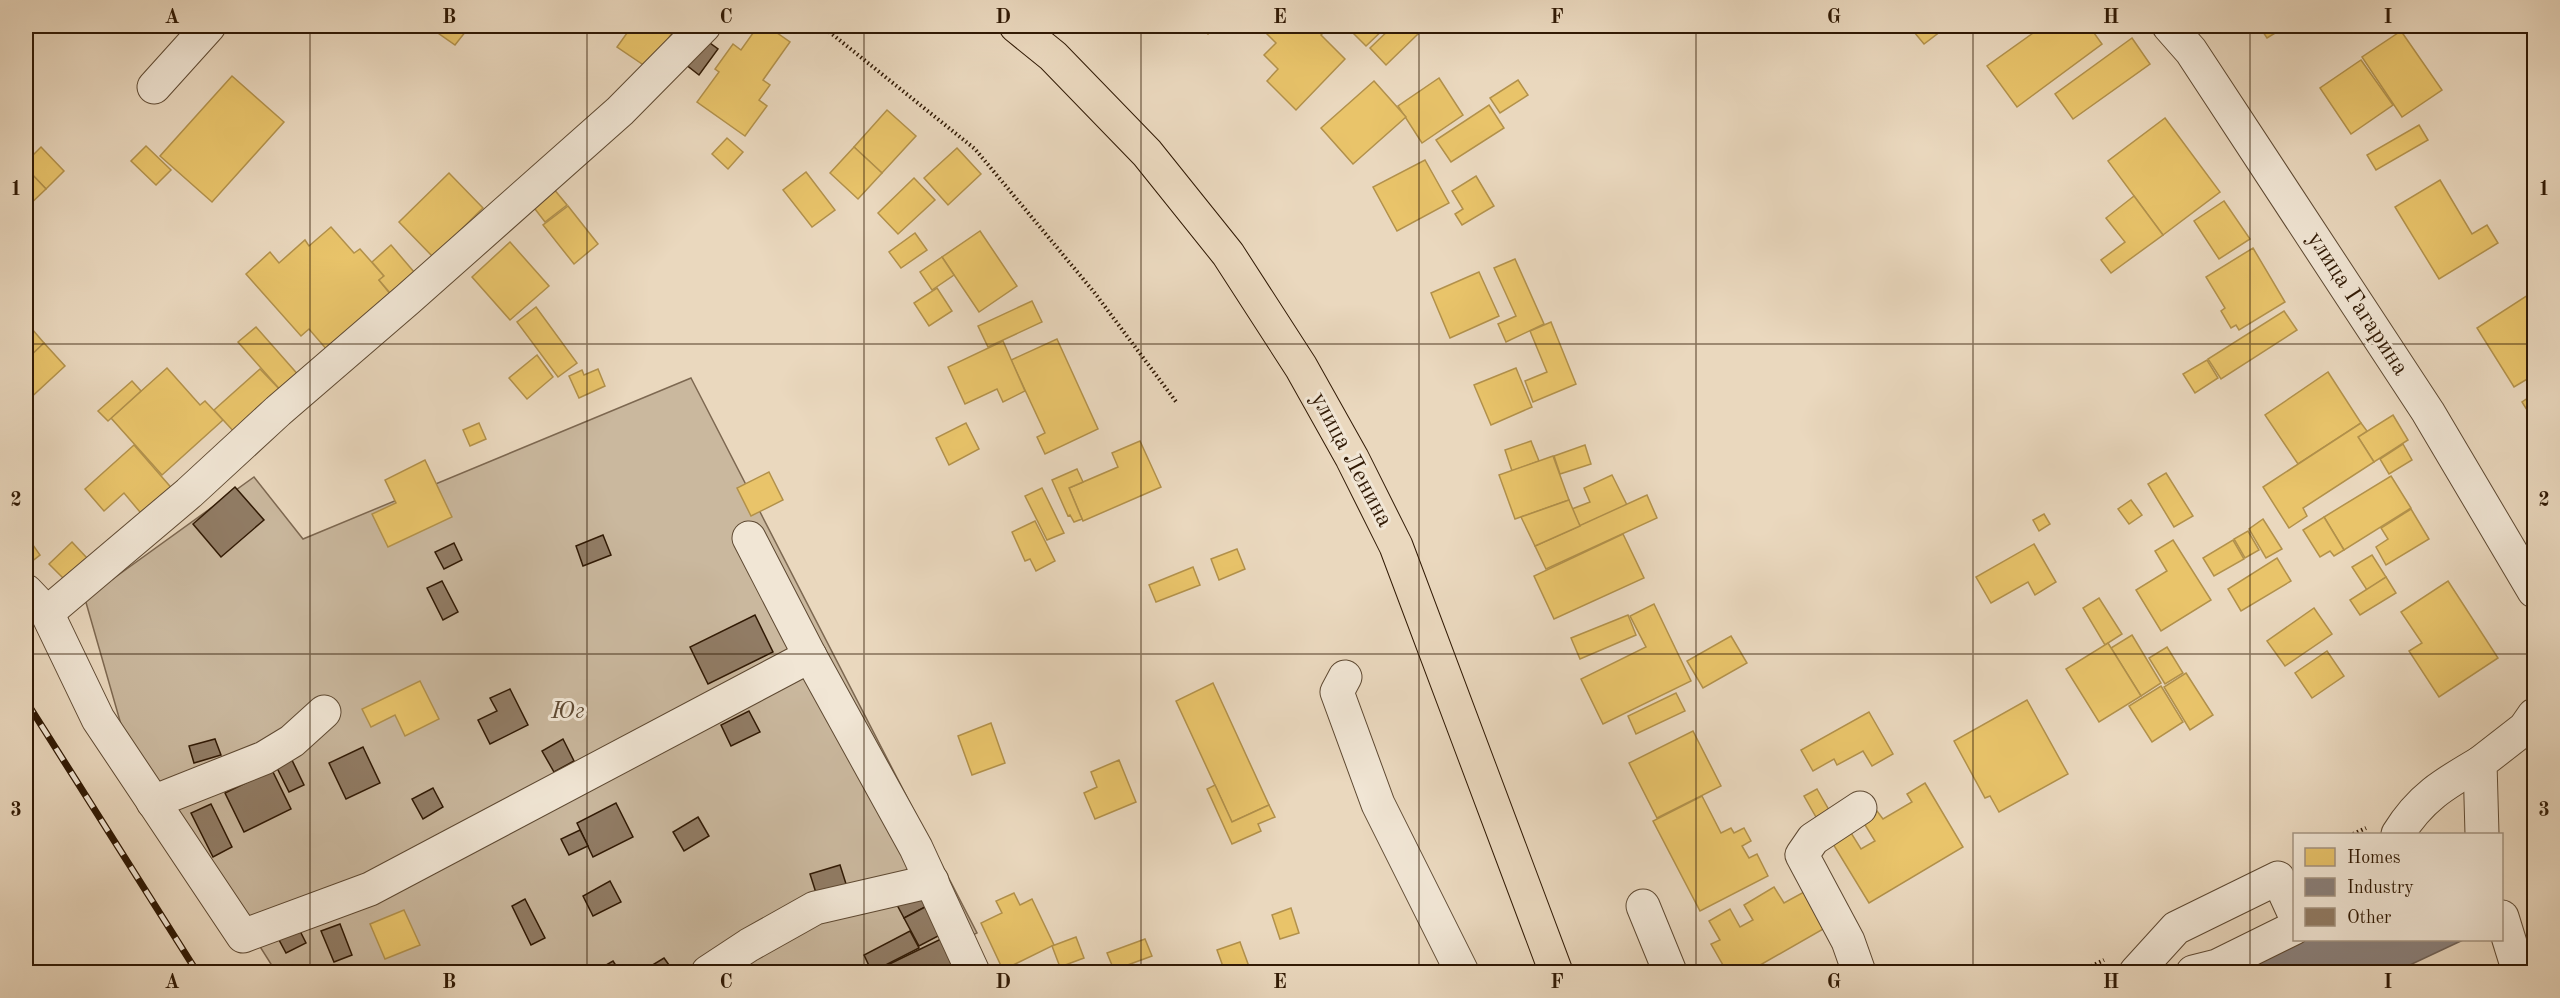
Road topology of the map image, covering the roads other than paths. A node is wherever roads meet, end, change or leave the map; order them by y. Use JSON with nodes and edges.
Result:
{"nodes":[{"id":1,"x":209,"y":26,"type":"edge"},
{"id":2,"x":704,"y":26,"type":"edge"},
{"id":3,"x":1016,"y":26,"type":"edge"},
{"id":4,"x":2169,"y":26,"type":"edge"},
{"id":5,"x":154,"y":87,"type":"dead end"},
{"id":6,"x":749,"y":538,"type":"dead end"},
{"id":7,"x":2535,"y":591,"type":"edge"},
{"id":8,"x":36,"y":602,"type":"edge"},
{"id":9,"x":810,"y":656,"type":"junction"},
{"id":10,"x":1345,"y":677,"type":"dead end"},
{"id":11,"x":324,"y":712,"type":"dead end"},
{"id":12,"x":2535,"y":715,"type":"edge"},
{"id":13,"x":2480,"y":763,"type":"junction"},
{"id":14,"x":153,"y":802,"type":"junction"},
{"id":15,"x":1860,"y":808,"type":"dead end"},
{"id":16,"x":2399,"y":833,"type":"edge"},
{"id":17,"x":2482,"y":833,"type":"edge"},
{"id":18,"x":932,"y":881,"type":"junction"},
{"id":19,"x":1643,"y":906,"type":"dead end"},
{"id":20,"x":2293,"y":909,"type":"edge"},
{"id":21,"x":2503,"y":920,"type":"edge"},
{"id":22,"x":2293,"y":929,"type":"edge"},
{"id":23,"x":708,"y":972,"type":"edge"},
{"id":24,"x":973,"y":972,"type":"edge"},
{"id":25,"x":1462,"y":972,"type":"edge"},
{"id":26,"x":1556,"y":972,"type":"edge"},
{"id":27,"x":1670,"y":972,"type":"edge"},
{"id":28,"x":1859,"y":972,"type":"edge"},
{"id":29,"x":2136,"y":972,"type":"edge"},
{"id":30,"x":2193,"y":972,"type":"edge"},
{"id":31,"x":2519,"y":972,"type":"edge"}],
"edges":[{"from":1,"to":5,"type":"street"},
{"from":2,"to":8,"type":"street"},
{"from":3,"to":26,"type":"main road","name":"улица Ленина"},
{"from":4,"to":7,"type":"street","name":"улица Гагарина"},
{"from":6,"to":9,"type":"street"},
{"from":8,"to":14,"type":"street"},
{"from":9,"to":14,"type":"street"},
{"from":9,"to":18,"type":"street"},
{"from":10,"to":25,"type":"street"},
{"from":11,"to":14,"type":"street"},
{"from":12,"to":13,"type":"street"},
{"from":13,"to":16,"type":"street"},
{"from":13,"to":17,"type":"street"},
{"from":15,"to":28,"type":"street"},
{"from":18,"to":23,"type":"street"},
{"from":18,"to":24,"type":"street"},
{"from":19,"to":27,"type":"street"},
{"from":20,"to":29,"type":"street"},
{"from":21,"to":31,"type":"street"},
{"from":22,"to":30,"type":"street"}]}
